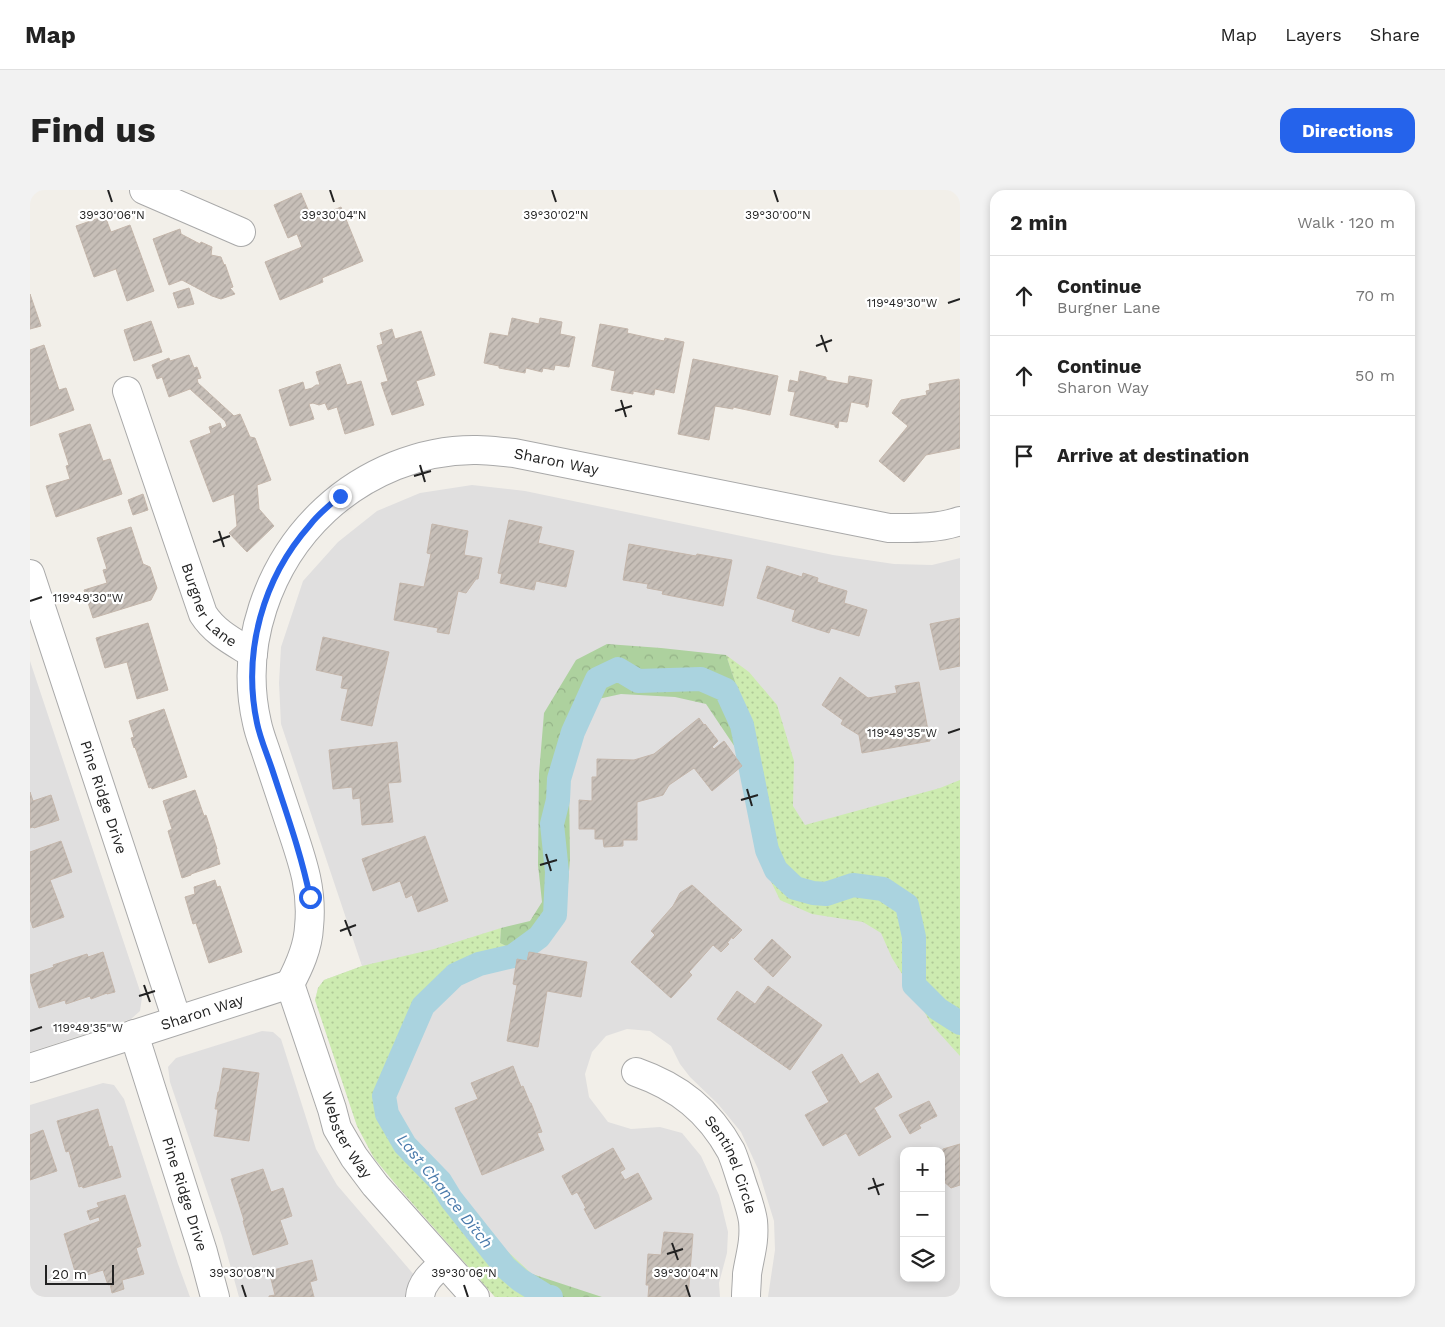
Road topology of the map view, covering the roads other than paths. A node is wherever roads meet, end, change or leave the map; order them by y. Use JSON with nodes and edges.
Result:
{"nodes":[{"id":1,"x":144,"y":190,"type":"edge"},
{"id":2,"x":241,"y":232,"type":"dead end"},
{"id":3,"x":127,"y":391,"type":"dead end"},
{"id":4,"x":960,"y":520,"type":"edge"},
{"id":5,"x":30,"y":574,"type":"edge"},
{"id":6,"x":253,"y":654,"type":"junction"},
{"id":7,"x":290,"y":984,"type":"junction"},
{"id":8,"x":178,"y":1020,"type":"junction"},
{"id":9,"x":134,"y":1034,"type":"junction"},
{"id":10,"x":30,"y":1068,"type":"edge"},
{"id":11,"x":636,"y":1072,"type":"dead end"},
{"id":12,"x":444,"y":1263,"type":"junction"},
{"id":13,"x":215,"y":1297,"type":"edge"},
{"id":14,"x":420,"y":1297,"type":"edge"},
{"id":15,"x":474,"y":1297,"type":"edge"},
{"id":16,"x":746,"y":1297,"type":"edge"}],
"edges":[{"from":1,"to":2,"type":"street"},
{"from":3,"to":6,"type":"street","name":"Burgner Lane"},
{"from":4,"to":6,"type":"street","name":"Sharon Way"},
{"from":5,"to":8,"type":"street","name":"Pine Ridge Drive"},
{"from":6,"to":7,"type":"street","name":"Burgner Lane"},
{"from":7,"to":8,"type":"street","name":"Sharon Way"},
{"from":7,"to":12,"type":"street","name":"Webster Way"},
{"from":8,"to":9,"type":"street","name":"Sharon Way"},
{"from":9,"to":10,"type":"street","name":"Sharon Way"},
{"from":9,"to":13,"type":"street","name":"Pine Ridge Drive"},
{"from":11,"to":16,"type":"street","name":"Sentinel Circle"},
{"from":12,"to":14,"type":"street"},
{"from":12,"to":15,"type":"street","name":"Webster Way"}]}
